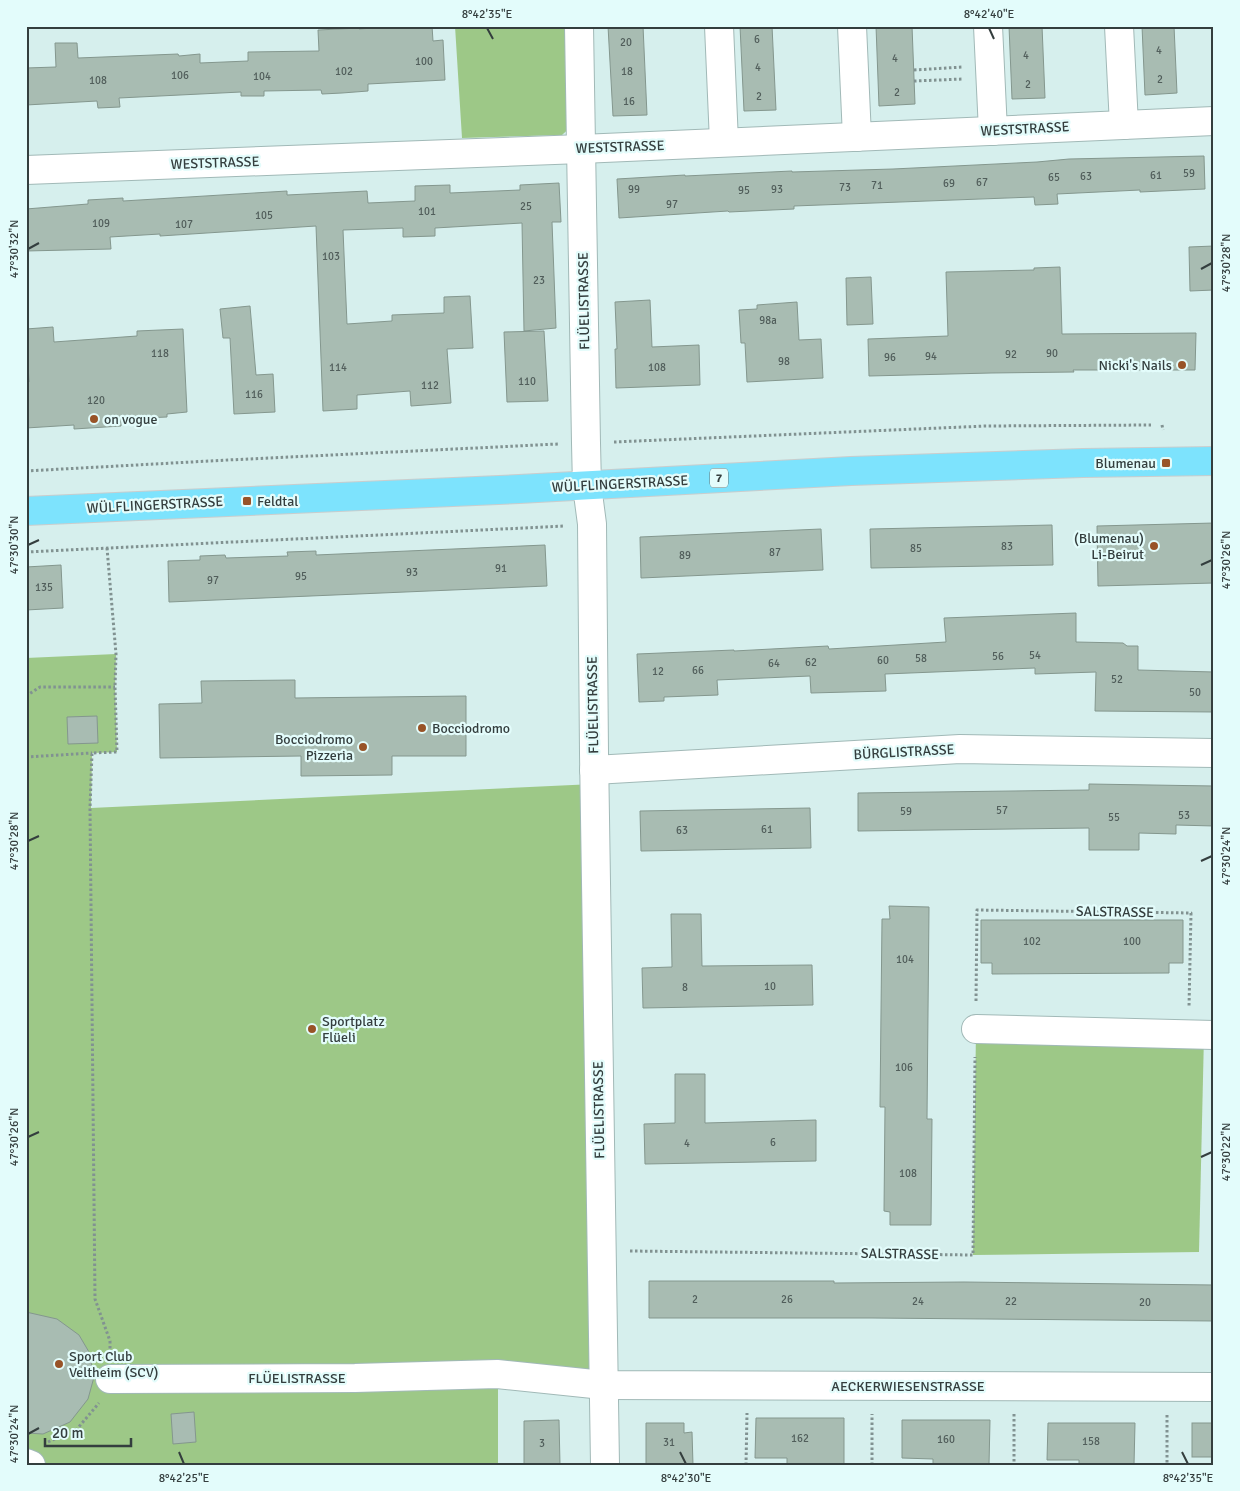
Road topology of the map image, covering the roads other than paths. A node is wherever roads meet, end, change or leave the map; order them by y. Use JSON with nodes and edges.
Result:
{"nodes":[{"id":1,"x":579,"y":26,"type":"edge"},
{"id":2,"x":719,"y":26,"type":"edge"},
{"id":3,"x":852,"y":26,"type":"edge"},
{"id":4,"x":988,"y":26,"type":"edge"},
{"id":5,"x":1120,"y":26,"type":"edge"},
{"id":6,"x":1214,"y":121,"type":"edge"},
{"id":7,"x":1124,"y":125,"type":"junction"},
{"id":8,"x":993,"y":131,"type":"junction"},
{"id":9,"x":857,"y":137,"type":"junction"},
{"id":10,"x":724,"y":142,"type":"junction"},
{"id":11,"x":581,"y":149,"type":"junction"},
{"id":12,"x":26,"y":170,"type":"edge"},
{"id":13,"x":1214,"y":462,"type":"edge"},
{"id":14,"x":587,"y":486,"type":"junction"},
{"id":15,"x":26,"y":510,"type":"edge"},
{"id":16,"x":1214,"y":753,"type":"edge"},
{"id":17,"x":594,"y":770,"type":"junction"},
{"id":18,"x":976,"y":1029,"type":"road end"},
{"id":19,"x":1201,"y":1035,"type":"edge"},
{"id":20,"x":110,"y":1378,"type":"road end"},
{"id":21,"x":603,"y":1385,"type":"junction"},
{"id":22,"x":1214,"y":1387,"type":"edge"},
{"id":23,"x":606,"y":1465,"type":"edge"}],
"edges":[{"from":1,"to":11,"type":"street","name":"FLÜELISTRASSE"},
{"from":2,"to":10,"type":"street"},
{"from":3,"to":9,"type":"street"},
{"from":4,"to":8,"type":"street"},
{"from":5,"to":7,"type":"street"},
{"from":6,"to":7,"type":"street","name":"WESTSTRASSE"},
{"from":7,"to":8,"type":"street","name":"WESTSTRASSE"},
{"from":8,"to":9,"type":"street","name":"WESTSTRASSE"},
{"from":9,"to":10,"type":"street","name":"WESTSTRASSE"},
{"from":10,"to":11,"type":"street","name":"WESTSTRASSE"},
{"from":11,"to":12,"type":"street","name":"WESTSTRASSE"},
{"from":11,"to":14,"type":"street","name":"FLÜELISTRASSE"},
{"from":13,"to":14,"type":"main road","name":"WÜLFLINGERSTRASSE","number":"7"},
{"from":14,"to":15,"type":"main road","name":"WÜLFLINGERSTRASSE","number":"7"},
{"from":14,"to":17,"type":"street","name":"FLÜELISTRASSE"},
{"from":16,"to":17,"type":"street","name":"BÜRGLISTRASSE"},
{"from":17,"to":21,"type":"street","name":"FLÜELISTRASSE"},
{"from":18,"to":19,"type":"street"},
{"from":20,"to":21,"type":"street","name":"FLÜELISTRASSE"},
{"from":21,"to":22,"type":"street","name":"AECKERWIESENSTRASSE"},
{"from":21,"to":23,"type":"street","name":"FLÜELISTRASSE"}]}
